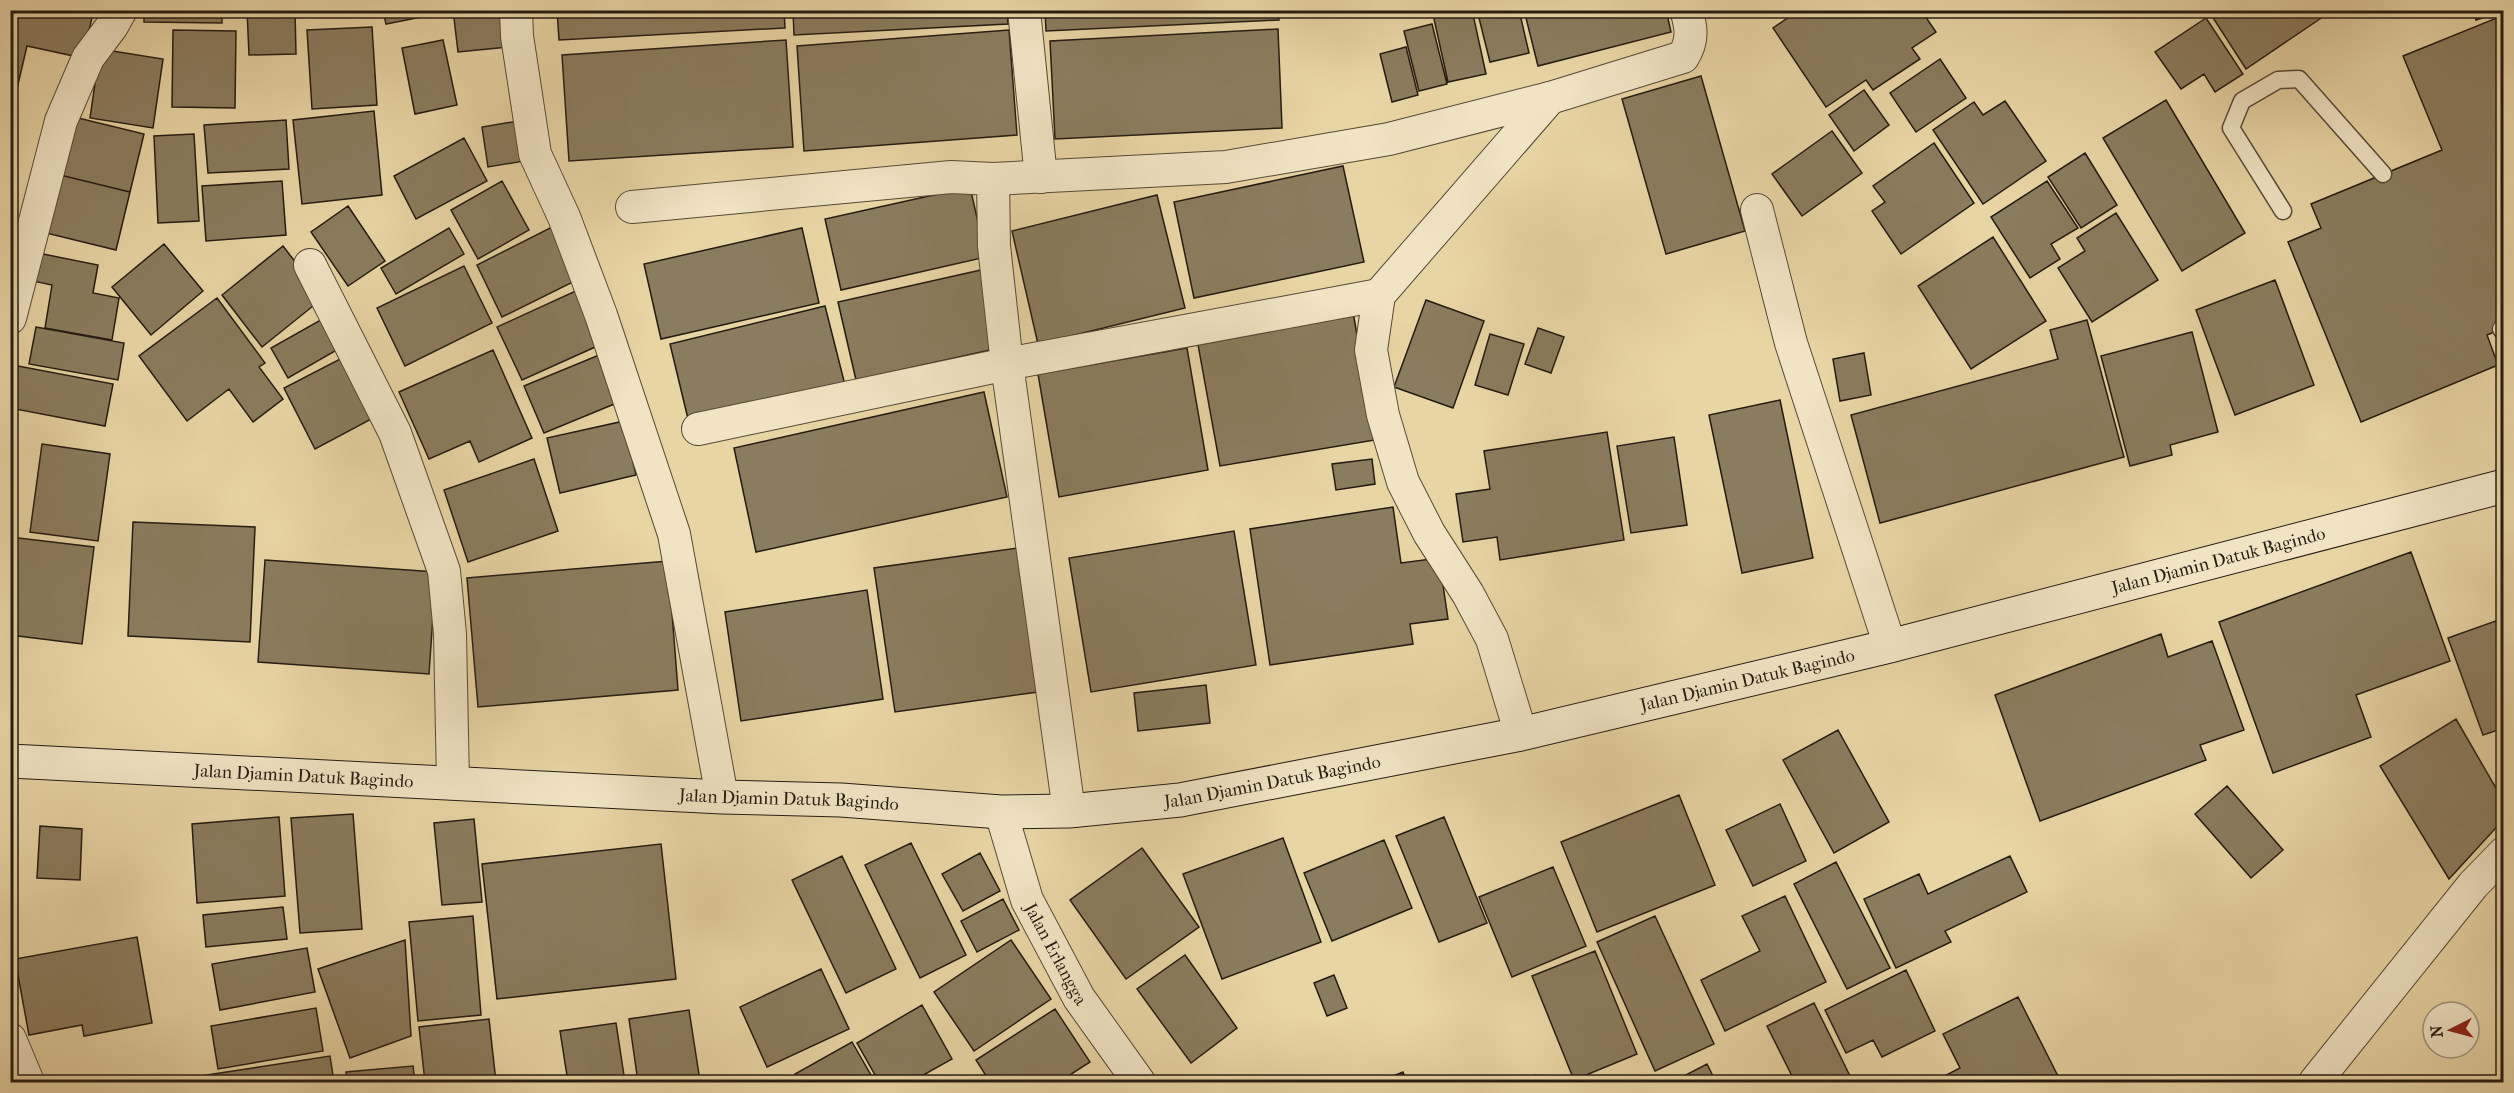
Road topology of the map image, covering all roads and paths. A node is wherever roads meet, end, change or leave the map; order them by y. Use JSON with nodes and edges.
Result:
{"nodes":[{"id":1,"x":121,"y":10,"type":"edge"},
{"id":2,"x":516,"y":10,"type":"edge"},
{"id":3,"x":1024,"y":10,"type":"edge"},
{"id":4,"x":1686,"y":10,"type":"edge"},
{"id":5,"x":1550,"y":98,"type":"junction"},
{"id":6,"x":2383,"y":174,"type":"dead end"},
{"id":7,"x":1041,"y":177,"type":"junction"},
{"id":8,"x":993,"y":179,"type":"junction"},
{"id":9,"x":632,"y":207,"type":"dead end"},
{"id":10,"x":1757,"y":210,"type":"dead end"},
{"id":11,"x":2283,"y":212,"type":"dead end"},
{"id":12,"x":310,"y":265,"type":"dead end"},
{"id":13,"x":1379,"y":295,"type":"junction"},
{"id":14,"x":10,"y":318,"type":"edge"},
{"id":15,"x":1007,"y":364,"type":"junction"},
{"id":16,"x":698,"y":429,"type":"dead end"},
{"id":17,"x":2504,"y":486,"type":"edge"},
{"id":18,"x":1890,"y":646,"type":"junction"},
{"id":19,"x":1521,"y":734,"type":"junction"},
{"id":20,"x":10,"y":761,"type":"edge"},
{"id":21,"x":453,"y":783,"type":"junction"},
{"id":22,"x":722,"y":797,"type":"junction"},
{"id":23,"x":1069,"y":811,"type":"junction"},
{"id":24,"x":1001,"y":812,"type":"junction"},
{"id":25,"x":2504,"y":853,"type":"edge"},
{"id":26,"x":10,"y":1039,"type":"edge"},
{"id":27,"x":28,"y":1083,"type":"edge"},
{"id":28,"x":1139,"y":1083,"type":"edge"},
{"id":29,"x":2315,"y":1083,"type":"edge"}],
"edges":[{"from":1,"to":14,"type":"street"},
{"from":2,"to":22,"type":"street"},
{"from":3,"to":7,"type":"street"},
{"from":4,"to":5,"type":"street"},
{"from":5,"to":7,"type":"street"},
{"from":5,"to":13,"type":"street"},
{"from":6,"to":11,"type":"lane"},
{"from":7,"to":8,"type":"street"},
{"from":8,"to":9,"type":"street"},
{"from":8,"to":15,"type":"street"},
{"from":10,"to":18,"type":"street"},
{"from":12,"to":21,"type":"street"},
{"from":13,"to":15,"type":"street"},
{"from":13,"to":19,"type":"street"},
{"from":15,"to":16,"type":"street"},
{"from":15,"to":23,"type":"street"},
{"from":17,"to":18,"type":"street","name":"Jalan Djamin Datuk Bagindo"},
{"from":18,"to":19,"type":"street","name":"Jalan Djamin Datuk Bagindo"},
{"from":19,"to":23,"type":"street","name":"Jalan Djamin Datuk Bagindo"},
{"from":20,"to":21,"type":"street","name":"Jalan Djamin Datuk Bagindo"},
{"from":21,"to":22,"type":"street","name":"Jalan Djamin Datuk Bagindo"},
{"from":22,"to":24,"type":"street","name":"Jalan Djamin Datuk Bagindo"},
{"from":23,"to":24,"type":"street","name":"Jalan Djamin Datuk Bagindo"},
{"from":24,"to":28,"type":"street","name":"Jalan Erlangga"},
{"from":25,"to":29,"type":"street"},
{"from":26,"to":27,"type":"street"}]}
